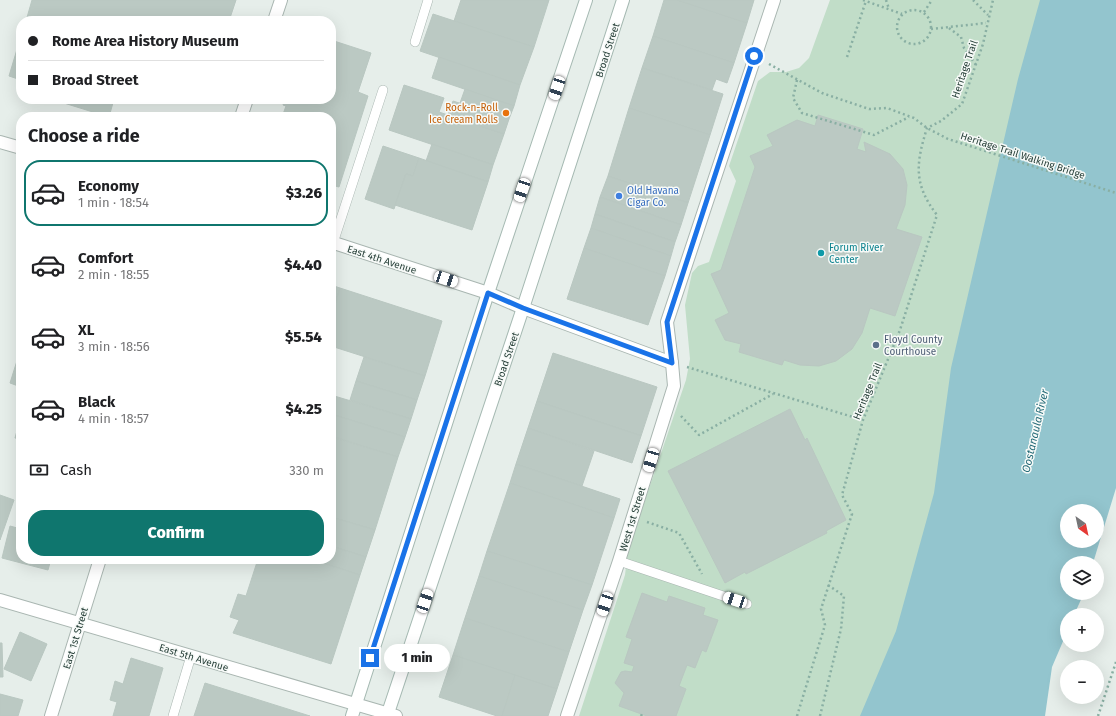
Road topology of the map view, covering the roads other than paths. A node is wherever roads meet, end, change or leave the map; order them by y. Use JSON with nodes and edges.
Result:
{"nodes":[{"id":1,"x":281,"y":0,"type":"edge"},
{"id":2,"x":428,"y":0,"type":"edge"},
{"id":3,"x":586,"y":0,"type":"edge"},
{"id":4,"x":623,"y":0,"type":"edge"},
{"id":5,"x":774,"y":0,"type":"edge"},
{"id":6,"x":276,"y":16,"type":"edge"},
{"id":7,"x":415,"y":42,"type":"dead end"},
{"id":8,"x":383,"y":90,"type":"dead end"},
{"id":9,"x":0,"y":142,"type":"edge"},
{"id":10,"x":16,"y":147,"type":"edge"},
{"id":11,"x":336,"y":230,"type":"edge"},
{"id":12,"x":336,"y":243,"type":"edge"},
{"id":13,"x":488,"y":293,"type":"junction"},
{"id":14,"x":523,"y":308,"type":"junction"},
{"id":15,"x":672,"y":363,"type":"junction"},
{"id":16,"x":619,"y":561,"type":"junction"},
{"id":17,"x":98,"y":564,"type":"edge"},
{"id":18,"x":0,"y":600,"type":"edge"},
{"id":19,"x":747,"y":604,"type":"dead end"},
{"id":20,"x":80,"y":623,"type":"junction"},
{"id":21,"x":191,"y":656,"type":"junction"},
{"id":22,"x":356,"y":704,"type":"junction"},
{"id":23,"x":390,"y":715,"type":"edge"},
{"id":24,"x":51,"y":716,"type":"edge"},
{"id":25,"x":173,"y":716,"type":"edge"},
{"id":26,"x":352,"y":716,"type":"edge"},
{"id":27,"x":567,"y":716,"type":"edge"}],
"edges":[{"from":1,"to":6,"type":"street"},
{"from":2,"to":7,"type":"lane"},
{"from":3,"to":13,"type":"street"},
{"from":4,"to":14,"type":"street","name":"Broad Street"},
{"from":5,"to":15,"type":"street","name":"West 1st Street"},
{"from":8,"to":11,"type":"lane"},
{"from":9,"to":10,"type":"street"},
{"from":12,"to":13,"type":"street","name":"East 4th Avenue"},
{"from":13,"to":14,"type":"street","name":"East 4th Avenue"},
{"from":13,"to":22,"type":"street"},
{"from":14,"to":15,"type":"street","name":"East 4th Avenue"},
{"from":14,"to":23,"type":"street","name":"Broad Street"},
{"from":15,"to":16,"type":"street","name":"West 1st Street"},
{"from":16,"to":19,"type":"lane"},
{"from":16,"to":27,"type":"street","name":"West 1st Street"},
{"from":17,"to":20,"type":"street","name":"East 1st Street"},
{"from":18,"to":20,"type":"street","name":"East 5th Avenue"},
{"from":20,"to":21,"type":"street","name":"East 5th Avenue"},
{"from":20,"to":24,"type":"street","name":"East 1st Street"},
{"from":21,"to":22,"type":"street","name":"East 5th Avenue"},
{"from":21,"to":25,"type":"lane"},
{"from":22,"to":23,"type":"street","name":"East 5th Avenue"},
{"from":22,"to":26,"type":"street"}]}
